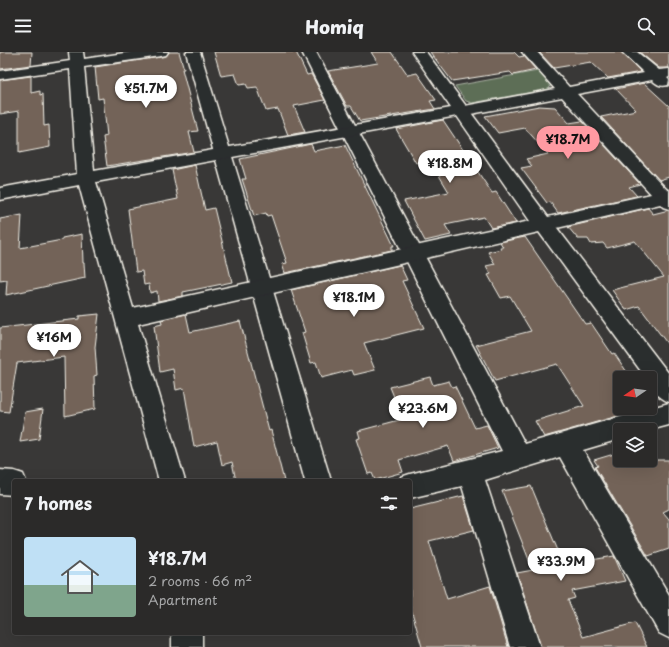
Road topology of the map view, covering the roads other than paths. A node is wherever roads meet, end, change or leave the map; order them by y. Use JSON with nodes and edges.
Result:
{"nodes":[{"id":1,"x":161,"y":52,"type":"edge"},
{"id":2,"x":193,"y":52,"type":"edge"},
{"id":3,"x":309,"y":52,"type":"edge"},
{"id":4,"x":419,"y":52,"type":"edge"},
{"id":5,"x":529,"y":52,"type":"edge"},
{"id":6,"x":629,"y":52,"type":"edge"},
{"id":7,"x":76,"y":58,"type":"edge"},
{"id":8,"x":662,"y":74,"type":"edge"},
{"id":9,"x":0,"y":75,"type":"edge"},
{"id":10,"x":669,"y":88,"type":"edge"},
{"id":11,"x":565,"y":91,"type":"junction"},
{"id":12,"x":460,"y":111,"type":"junction"},
{"id":13,"x":350,"y":131,"type":"junction"},
{"id":14,"x":223,"y":153,"type":"junction"},
{"id":15,"x":86,"y":178,"type":"junction"},
{"id":16,"x":0,"y":194,"type":"edge"},
{"id":17,"x":667,"y":199,"type":"edge"},
{"id":18,"x":544,"y":224,"type":"junction"},
{"id":19,"x":413,"y":254,"type":"junction"},
{"id":20,"x":263,"y":287,"type":"junction"},
{"id":21,"x":126,"y":318,"type":"junction"},
{"id":22,"x":669,"y":392,"type":"edge"},
{"id":23,"x":669,"y":414,"type":"edge"},
{"id":24,"x":566,"y":444,"type":"junction"},
{"id":25,"x":519,"y":458,"type":"junction"},
{"id":26,"x":470,"y":472,"type":"junction"},
{"id":27,"x":171,"y":479,"type":"edge"},
{"id":28,"x":317,"y":479,"type":"edge"},
{"id":29,"x":0,"y":482,"type":"edge"},
{"id":30,"x":12,"y":483,"type":"edge"},
{"id":31,"x":412,"y":486,"type":"edge"},
{"id":32,"x":669,"y":623,"type":"edge"},
{"id":33,"x":187,"y":635,"type":"edge"},
{"id":34,"x":187,"y":647,"type":"edge"},
{"id":35,"x":525,"y":647,"type":"edge"}],
"edges":[{"from":1,"to":7,"type":"street"},
{"from":2,"to":14,"type":"street"},
{"from":3,"to":13,"type":"street"},
{"from":4,"to":12,"type":"street"},
{"from":5,"to":11,"type":"street"},
{"from":6,"to":8,"type":"street"},
{"from":7,"to":9,"type":"street"},
{"from":7,"to":15,"type":"street"},
{"from":8,"to":10,"type":"street"},
{"from":8,"to":11,"type":"street"},
{"from":11,"to":12,"type":"street"},
{"from":11,"to":17,"type":"street"},
{"from":12,"to":13,"type":"street"},
{"from":12,"to":18,"type":"street"},
{"from":13,"to":14,"type":"street"},
{"from":13,"to":19,"type":"street"},
{"from":14,"to":15,"type":"street"},
{"from":14,"to":20,"type":"street"},
{"from":15,"to":16,"type":"street"},
{"from":15,"to":21,"type":"street"},
{"from":17,"to":18,"type":"street"},
{"from":18,"to":19,"type":"street"},
{"from":18,"to":22,"type":"street"},
{"from":19,"to":20,"type":"street"},
{"from":19,"to":25,"type":"street"},
{"from":20,"to":21,"type":"street"},
{"from":20,"to":28,"type":"street"},
{"from":21,"to":27,"type":"street"},
{"from":23,"to":24,"type":"street"},
{"from":24,"to":25,"type":"street"},
{"from":24,"to":32,"type":"street"},
{"from":25,"to":26,"type":"street"},
{"from":26,"to":31,"type":"street"},
{"from":26,"to":35,"type":"street"},
{"from":29,"to":30,"type":"street"},
{"from":33,"to":34,"type":"street"}]}
